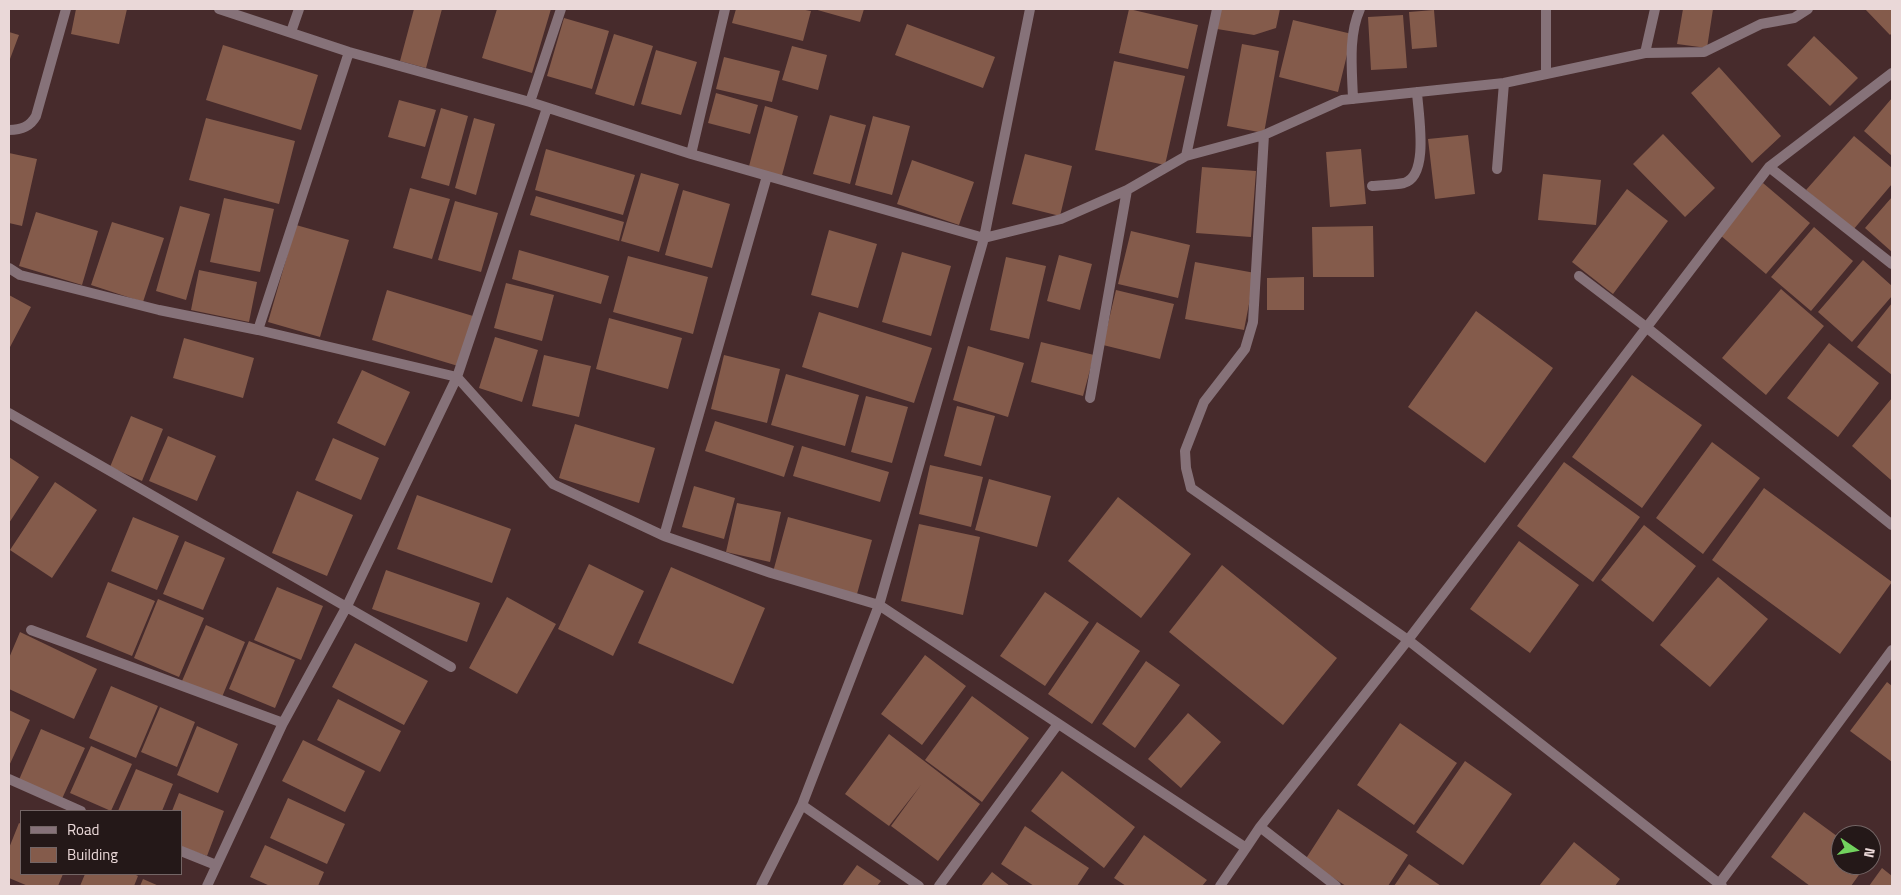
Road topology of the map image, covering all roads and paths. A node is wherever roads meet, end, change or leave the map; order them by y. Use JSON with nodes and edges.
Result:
{"nodes":[{"id":1,"x":66,"y":9,"type":"edge"},
{"id":2,"x":220,"y":9,"type":"edge"},
{"id":3,"x":299,"y":9,"type":"edge"},
{"id":4,"x":561,"y":9,"type":"edge"},
{"id":5,"x":725,"y":9,"type":"edge"},
{"id":6,"x":1030,"y":9,"type":"edge"},
{"id":7,"x":1216,"y":9,"type":"edge"},
{"id":8,"x":1360,"y":9,"type":"edge"},
{"id":9,"x":1546,"y":9,"type":"edge"},
{"id":10,"x":1655,"y":9,"type":"edge"},
{"id":11,"x":1808,"y":9,"type":"edge"},
{"id":12,"x":291,"y":32,"type":"junction"},
{"id":13,"x":349,"y":52,"type":"junction"},
{"id":14,"x":1645,"y":53,"type":"junction"},
{"id":15,"x":1892,"y":73,"type":"edge"},
{"id":16,"x":1546,"y":74,"type":"junction"},
{"id":17,"x":1504,"y":83,"type":"junction"},
{"id":18,"x":1417,"y":92,"type":"junction"},
{"id":19,"x":1353,"y":99,"type":"junction"},
{"id":20,"x":530,"y":102,"type":"junction"},
{"id":21,"x":547,"y":108,"type":"junction"},
{"id":22,"x":9,"y":130,"type":"edge"},
{"id":23,"x":1264,"y":135,"type":"junction"},
{"id":24,"x":691,"y":154,"type":"junction"},
{"id":25,"x":1186,"y":156,"type":"junction"},
{"id":26,"x":1769,"y":167,"type":"junction"},
{"id":27,"x":1497,"y":169,"type":"dead end"},
{"id":28,"x":767,"y":176,"type":"junction"},
{"id":29,"x":1372,"y":186,"type":"dead end"},
{"id":30,"x":1127,"y":190,"type":"junction"},
{"id":31,"x":984,"y":238,"type":"junction"},
{"id":32,"x":1892,"y":264,"type":"edge"},
{"id":33,"x":9,"y":268,"type":"edge"},
{"id":34,"x":1579,"y":276,"type":"dead end"},
{"id":35,"x":1646,"y":327,"type":"junction"},
{"id":36,"x":258,"y":330,"type":"junction"},
{"id":37,"x":457,"y":377,"type":"junction"},
{"id":38,"x":1090,"y":398,"type":"dead end"},
{"id":39,"x":9,"y":413,"type":"edge"},
{"id":40,"x":1892,"y":525,"type":"edge"},
{"id":41,"x":664,"y":536,"type":"junction"},
{"id":42,"x":879,"y":605,"type":"junction"},
{"id":43,"x":347,"y":606,"type":"junction"},
{"id":44,"x":31,"y":630,"type":"dead end"},
{"id":45,"x":1408,"y":640,"type":"junction"},
{"id":46,"x":1892,"y":650,"type":"edge"},
{"id":47,"x":451,"y":667,"type":"dead end"},
{"id":48,"x":283,"y":723,"type":"junction"},
{"id":49,"x":1058,"y":724,"type":"junction"},
{"id":50,"x":9,"y":779,"type":"edge"},
{"id":51,"x":802,"y":805,"type":"junction"},
{"id":52,"x":79,"y":810,"type":"edge"},
{"id":53,"x":1260,"y":827,"type":"junction"},
{"id":54,"x":1246,"y":848,"type":"junction"},
{"id":55,"x":182,"y":851,"type":"edge"},
{"id":56,"x":216,"y":865,"type":"junction"},
{"id":57,"x":1721,"y":885,"type":"edge"},
{"id":58,"x":207,"y":886,"type":"edge"},
{"id":59,"x":761,"y":886,"type":"edge"},
{"id":60,"x":919,"y":886,"type":"edge"},
{"id":61,"x":939,"y":886,"type":"edge"},
{"id":62,"x":1220,"y":886,"type":"edge"},
{"id":63,"x":1336,"y":886,"type":"edge"}],
"edges":[{"from":1,"to":22,"type":"street"},
{"from":2,"to":12,"type":"street"},
{"from":3,"to":12,"type":"street"},
{"from":4,"to":20,"type":"street"},
{"from":5,"to":24,"type":"street"},
{"from":6,"to":31,"type":"street"},
{"from":7,"to":25,"type":"street"},
{"from":8,"to":19,"type":"street"},
{"from":9,"to":16,"type":"street"},
{"from":10,"to":14,"type":"street"},
{"from":11,"to":14,"type":"street"},
{"from":12,"to":13,"type":"street"},
{"from":13,"to":20,"type":"street"},
{"from":13,"to":36,"type":"street"},
{"from":14,"to":16,"type":"street"},
{"from":15,"to":26,"type":"street"},
{"from":16,"to":17,"type":"street"},
{"from":17,"to":18,"type":"street"},
{"from":17,"to":27,"type":"street"},
{"from":18,"to":19,"type":"street"},
{"from":18,"to":29,"type":"street"},
{"from":19,"to":23,"type":"street"},
{"from":20,"to":21,"type":"street"},
{"from":21,"to":24,"type":"street"},
{"from":21,"to":37,"type":"street"},
{"from":23,"to":25,"type":"street"},
{"from":23,"to":45,"type":"street"},
{"from":24,"to":28,"type":"street"},
{"from":25,"to":30,"type":"street"},
{"from":26,"to":32,"type":"street"},
{"from":26,"to":35,"type":"street"},
{"from":28,"to":31,"type":"street"},
{"from":28,"to":41,"type":"street"},
{"from":30,"to":31,"type":"street"},
{"from":30,"to":38,"type":"street"},
{"from":31,"to":42,"type":"street"},
{"from":33,"to":36,"type":"street"},
{"from":34,"to":35,"type":"street"},
{"from":35,"to":40,"type":"street"},
{"from":35,"to":45,"type":"street"},
{"from":36,"to":37,"type":"street"},
{"from":37,"to":41,"type":"street"},
{"from":37,"to":43,"type":"street"},
{"from":39,"to":43,"type":"street"},
{"from":41,"to":42,"type":"street"},
{"from":42,"to":49,"type":"street"},
{"from":42,"to":51,"type":"street"},
{"from":43,"to":47,"type":"street"},
{"from":43,"to":48,"type":"street"},
{"from":44,"to":48,"type":"street"},
{"from":45,"to":53,"type":"street"},
{"from":45,"to":57,"type":"street"},
{"from":46,"to":57,"type":"street"},
{"from":48,"to":56,"type":"street"},
{"from":49,"to":54,"type":"street"},
{"from":49,"to":61,"type":"street"},
{"from":50,"to":52,"type":"street"},
{"from":51,"to":59,"type":"street"},
{"from":51,"to":60,"type":"street"},
{"from":53,"to":54,"type":"street"},
{"from":53,"to":63,"type":"street"},
{"from":54,"to":62,"type":"street"},
{"from":55,"to":56,"type":"street"},
{"from":56,"to":58,"type":"street"}]}
